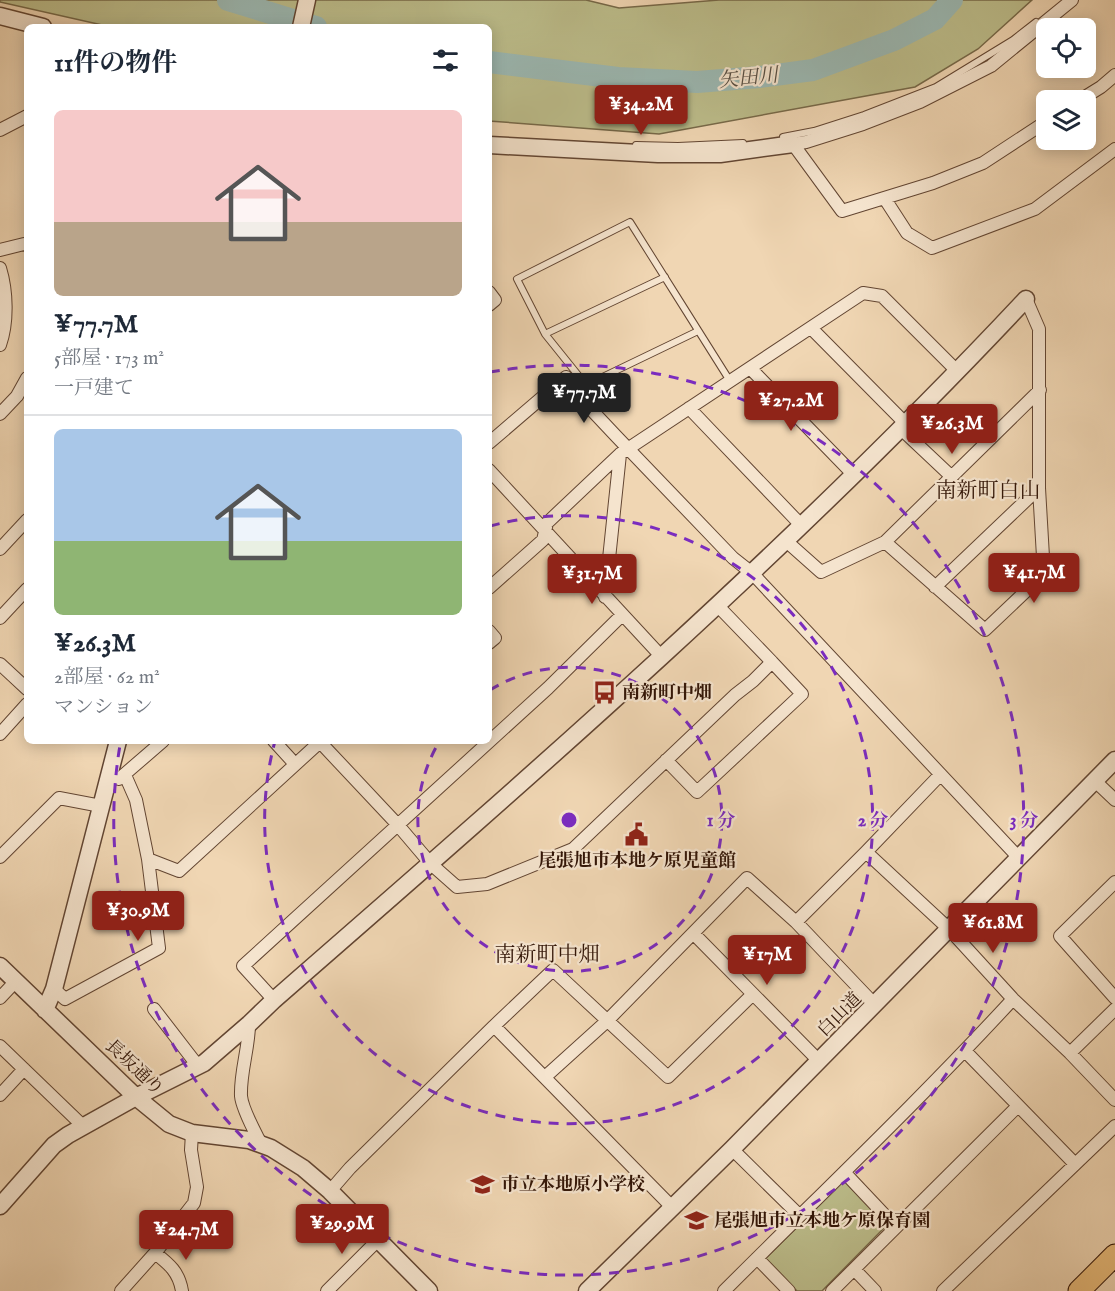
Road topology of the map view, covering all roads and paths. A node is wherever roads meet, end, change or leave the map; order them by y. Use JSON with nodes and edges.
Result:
{"nodes":[{"id":1,"x":307,"y":0,"type":"edge"},
{"id":2,"x":1063,"y":0,"type":"edge"},
{"id":3,"x":1072,"y":0,"type":"edge"},
{"id":4,"x":0,"y":16,"type":"edge"},
{"id":5,"x":31,"y":24,"type":"edge"},
{"id":6,"x":302,"y":24,"type":"edge"},
{"id":7,"x":1115,"y":75,"type":"edge"},
{"id":8,"x":1096,"y":90,"type":"edge"},
{"id":9,"x":24,"y":118,"type":"edge"},
{"id":10,"x":1036,"y":128,"type":"edge"},
{"id":11,"x":0,"y":130,"type":"edge"},
{"id":12,"x":494,"y":142,"type":"edge"},
{"id":13,"x":620,"y":144,"type":"dead end"},
{"id":14,"x":793,"y":144,"type":"junction"},
{"id":15,"x":631,"y":145,"type":"dead end"},
{"id":16,"x":1115,"y":149,"type":"edge"},
{"id":17,"x":885,"y":199,"type":"junction"},
{"id":18,"x":24,"y":244,"type":"edge"},
{"id":19,"x":0,"y":250,"type":"edge"},
{"id":20,"x":0,"y":268,"type":"edge"},
{"id":21,"x":664,"y":277,"type":"junction"},
{"id":22,"x":1026,"y":299,"type":"joint"},
{"id":23,"x":811,"y":328,"type":"junction"},
{"id":24,"x":699,"y":331,"type":"junction"},
{"id":25,"x":545,"y":334,"type":"junction"},
{"id":26,"x":0,"y":345,"type":"edge"},
{"id":27,"x":750,"y":368,"type":"junction"},
{"id":28,"x":958,"y":372,"type":"junction"},
{"id":29,"x":573,"y":379,"type":"junction"},
{"id":30,"x":730,"y":381,"type":"junction"},
{"id":31,"x":24,"y":383,"type":"edge"},
{"id":32,"x":1040,"y":390,"type":"junction"},
{"id":33,"x":689,"y":408,"type":"junction"},
{"id":34,"x":0,"y":414,"type":"edge"},
{"id":35,"x":902,"y":426,"type":"junction"},
{"id":36,"x":492,"y":440,"type":"edge"},
{"id":37,"x":624,"y":451,"type":"junction"},
{"id":38,"x":492,"y":473,"type":"edge"},
{"id":39,"x":853,"y":474,"type":"junction"},
{"id":40,"x":952,"y":477,"type":"junction"},
{"id":41,"x":1039,"y":488,"type":"junction"},
{"id":42,"x":24,"y":523,"type":"edge"},
{"id":43,"x":801,"y":525,"type":"junction"},
{"id":44,"x":546,"y":533,"type":"junction"},
{"id":45,"x":785,"y":540,"type":"junction"},
{"id":46,"x":885,"y":542,"type":"junction"},
{"id":47,"x":0,"y":549,"type":"edge"},
{"id":48,"x":752,"y":573,"type":"junction"},
{"id":49,"x":492,"y":585,"type":"edge"},
{"id":50,"x":935,"y":587,"type":"junction"},
{"id":51,"x":24,"y":592,"type":"edge"},
{"id":52,"x":605,"y":597,"type":"junction"},
{"id":53,"x":717,"y":605,"type":"junction"},
{"id":54,"x":622,"y":615,"type":"junction"},
{"id":55,"x":0,"y":618,"type":"edge"},
{"id":56,"x":661,"y":656,"type":"junction"},
{"id":57,"x":772,"y":662,"type":"junction"},
{"id":58,"x":0,"y":664,"type":"edge"},
{"id":59,"x":24,"y":686,"type":"edge"},
{"id":60,"x":24,"y":707,"type":"edge"},
{"id":61,"x":0,"y":734,"type":"edge"},
{"id":62,"x":492,"y":738,"type":"edge"},
{"id":63,"x":117,"y":744,"type":"edge"},
{"id":64,"x":160,"y":744,"type":"edge"},
{"id":65,"x":277,"y":744,"type":"edge"},
{"id":66,"x":319,"y":744,"type":"edge"},
{"id":67,"x":323,"y":744,"type":"edge"},
{"id":68,"x":486,"y":744,"type":"edge"},
{"id":69,"x":666,"y":760,"type":"junction"},
{"id":70,"x":1115,"y":760,"type":"edge"},
{"id":71,"x":295,"y":764,"type":"junction"},
{"id":72,"x":125,"y":775,"type":"junction"},
{"id":73,"x":940,"y":775,"type":"junction"},
{"id":74,"x":1095,"y":781,"type":"junction"},
{"id":75,"x":106,"y":788,"type":"junction"},
{"id":76,"x":1115,"y":800,"type":"edge"},
{"id":77,"x":101,"y":806,"type":"junction"},
{"id":78,"x":397,"y":824,"type":"junction"},
{"id":79,"x":867,"y":852,"type":"junction"},
{"id":80,"x":0,"y":857,"type":"edge"},
{"id":81,"x":1019,"y":858,"type":"junction"},
{"id":82,"x":148,"y":859,"type":"junction"},
{"id":83,"x":431,"y":864,"type":"junction"},
{"id":84,"x":1115,"y":882,"type":"edge"},
{"id":85,"x":796,"y":922,"type":"junction"},
{"id":86,"x":949,"y":929,"type":"junction"},
{"id":87,"x":693,"y":933,"type":"junction"},
{"id":88,"x":0,"y":966,"type":"edge"},
{"id":89,"x":15,"y":982,"type":"junction"},
{"id":90,"x":54,"y":989,"type":"junction"},
{"id":91,"x":753,"y":994,"type":"junction"},
{"id":92,"x":0,"y":998,"type":"edge"},
{"id":93,"x":1115,"y":998,"type":"edge"},
{"id":94,"x":1014,"y":999,"type":"junction"},
{"id":95,"x":274,"y":1000,"type":"junction"},
{"id":96,"x":875,"y":1005,"type":"junction"},
{"id":97,"x":154,"y":1008,"type":"dead end"},
{"id":98,"x":1115,"y":1009,"type":"edge"},
{"id":99,"x":45,"y":1010,"type":"junction"},
{"id":100,"x":607,"y":1021,"type":"junction"},
{"id":101,"x":249,"y":1024,"type":"junction"},
{"id":102,"x":494,"y":1026,"type":"junction"},
{"id":103,"x":0,"y":1046,"type":"edge"},
{"id":104,"x":965,"y":1051,"type":"junction"},
{"id":105,"x":1070,"y":1053,"type":"junction"},
{"id":106,"x":819,"y":1061,"type":"junction"},
{"id":107,"x":198,"y":1066,"type":"junction"},
{"id":108,"x":24,"y":1069,"type":"junction"},
{"id":109,"x":545,"y":1077,"type":"junction"},
{"id":110,"x":0,"y":1095,"type":"edge"},
{"id":111,"x":136,"y":1096,"type":"junction"},
{"id":112,"x":1115,"y":1100,"type":"edge"},
{"id":113,"x":1018,"y":1106,"type":"junction"},
{"id":114,"x":83,"y":1126,"type":"junction"},
{"id":115,"x":1115,"y":1126,"type":"edge"},
{"id":116,"x":192,"y":1134,"type":"junction"},
{"id":117,"x":261,"y":1144,"type":"junction"},
{"id":118,"x":732,"y":1149,"type":"junction"},
{"id":119,"x":1075,"y":1164,"type":"junction"},
{"id":120,"x":845,"y":1173,"type":"junction"},
{"id":121,"x":330,"y":1191,"type":"junction"},
{"id":122,"x":0,"y":1206,"type":"edge"},
{"id":123,"x":672,"y":1207,"type":"junction"},
{"id":124,"x":799,"y":1215,"type":"junction"},
{"id":125,"x":896,"y":1227,"type":"junction"},
{"id":126,"x":378,"y":1240,"type":"junction"},
{"id":127,"x":155,"y":1253,"type":"junction"},
{"id":128,"x":1115,"y":1255,"type":"edge"},
{"id":129,"x":757,"y":1258,"type":"junction"},
{"id":130,"x":854,"y":1269,"type":"junction"},
{"id":131,"x":1115,"y":1274,"type":"edge"},
{"id":132,"x":121,"y":1291,"type":"edge"},
{"id":133,"x":182,"y":1291,"type":"edge"},
{"id":134,"x":327,"y":1291,"type":"edge"},
{"id":135,"x":429,"y":1291,"type":"edge"},
{"id":136,"x":587,"y":1291,"type":"edge"},
{"id":137,"x":724,"y":1291,"type":"edge"},
{"id":138,"x":789,"y":1291,"type":"edge"},
{"id":139,"x":832,"y":1291,"type":"edge"},
{"id":140,"x":875,"y":1291,"type":"edge"},
{"id":141,"x":943,"y":1291,"type":"edge"},
{"id":142,"x":1079,"y":1291,"type":"edge"},
{"id":143,"x":1098,"y":1291,"type":"edge"}],
"edges":[{"from":1,"to":6,"type":"street"},
{"from":2,"to":15,"type":"lane"},
{"from":3,"to":14,"type":"street"},
{"from":4,"to":5,"type":"street"},
{"from":7,"to":8,"type":"street"},
{"from":9,"to":11,"type":"street"},
{"from":10,"to":17,"type":"street"},
{"from":12,"to":13,"type":"lane"},
{"from":12,"to":14,"type":"street"},
{"from":14,"to":17,"type":"street"},
{"from":16,"to":17,"type":"street"},
{"from":18,"to":19,"type":"street"},
{"from":20,"to":26,"type":"street"},
{"from":21,"to":24,"type":"lane"},
{"from":21,"to":25,"type":"lane"},
{"from":21,"to":25,"type":"lane"},
{"from":22,"to":28,"type":"street"},
{"from":22,"to":32,"type":"street"},
{"from":23,"to":27,"type":"street"},
{"from":23,"to":28,"type":"street"},
{"from":23,"to":35,"type":"street"},
{"from":24,"to":29,"type":"lane"},
{"from":24,"to":30,"type":"lane"},
{"from":25,"to":29,"type":"lane"},
{"from":27,"to":30,"type":"street"},
{"from":27,"to":39,"type":"street"},
{"from":28,"to":35,"type":"street"},
{"from":29,"to":36,"type":"street"},
{"from":29,"to":37,"type":"street"},
{"from":30,"to":33,"type":"street"},
{"from":31,"to":34,"type":"street"},
{"from":32,"to":40,"type":"street"},
{"from":32,"to":41,"type":"street"},
{"from":33,"to":37,"type":"street"},
{"from":33,"to":43,"type":"street"},
{"from":35,"to":39,"type":"street"},
{"from":35,"to":40,"type":"street"},
{"from":37,"to":44,"type":"street"},
{"from":37,"to":48,"type":"street"},
{"from":37,"to":52,"type":"street"},
{"from":38,"to":44,"type":"street"},
{"from":39,"to":43,"type":"street"},
{"from":40,"to":46,"type":"street"},
{"from":41,"to":50,"type":"street"},
{"from":41,"to":50,"type":"street"},
{"from":42,"to":47,"type":"street"},
{"from":43,"to":45,"type":"street"},
{"from":44,"to":49,"type":"street"},
{"from":44,"to":52,"type":"street"},
{"from":45,"to":46,"type":"street"},
{"from":45,"to":48,"type":"street"},
{"from":46,"to":50,"type":"street"},
{"from":48,"to":53,"type":"street"},
{"from":48,"to":73,"type":"street"},
{"from":51,"to":55,"type":"street"},
{"from":52,"to":54,"type":"street"},
{"from":53,"to":56,"type":"street"},
{"from":53,"to":57,"type":"street"},
{"from":54,"to":56,"type":"street"},
{"from":54,"to":62,"type":"street"},
{"from":56,"to":83,"type":"street"},
{"from":57,"to":69,"type":"street"},
{"from":57,"to":69,"type":"street"},
{"from":58,"to":59,"type":"street"},
{"from":60,"to":61,"type":"street"},
{"from":63,"to":75,"type":"street"},
{"from":64,"to":72,"type":"street"},
{"from":65,"to":71,"type":"street"},
{"from":66,"to":71,"type":"street"},
{"from":67,"to":78,"type":"street"},
{"from":68,"to":78,"type":"street"},
{"from":69,"to":83,"type":"street"},
{"from":70,"to":74,"type":"street","name":"白山道"},
{"from":71,"to":82,"type":"street"},
{"from":72,"to":75,"type":"street"},
{"from":72,"to":82,"type":"street"},
{"from":73,"to":79,"type":"street"},
{"from":73,"to":81,"type":"street"},
{"from":74,"to":76,"type":"street"},
{"from":74,"to":81,"type":"street","name":"白山道"},
{"from":75,"to":77,"type":"street"},
{"from":77,"to":80,"type":"street"},
{"from":77,"to":90,"type":"street"},
{"from":78,"to":83,"type":"street"},
{"from":78,"to":95,"type":"street"},
{"from":79,"to":85,"type":"street"},
{"from":79,"to":86,"type":"street"},
{"from":81,"to":86,"type":"street","name":"白山道"},
{"from":82,"to":90,"type":"street"},
{"from":83,"to":95,"type":"street"},
{"from":84,"to":93,"type":"street"},
{"from":85,"to":87,"type":"street"},
{"from":85,"to":96,"type":"street"},
{"from":86,"to":94,"type":"street"},
{"from":86,"to":96,"type":"street","name":"白山道"},
{"from":87,"to":91,"type":"street"},
{"from":87,"to":100,"type":"street"},
{"from":88,"to":89,"type":"street","name":"長坂通り"},
{"from":89,"to":92,"type":"street"},
{"from":89,"to":99,"type":"street","name":"長坂通り"},
{"from":90,"to":99,"type":"street"},
{"from":91,"to":100,"type":"street"},
{"from":91,"to":106,"type":"street"},
{"from":94,"to":104,"type":"street"},
{"from":94,"to":105,"type":"street"},
{"from":95,"to":101,"type":"street"},
{"from":96,"to":106,"type":"street","name":"白山道"},
{"from":97,"to":107,"type":"street"},
{"from":98,"to":105,"type":"street"},
{"from":99,"to":111,"type":"street","name":"長坂通り"},
{"from":100,"to":102,"type":"street"},
{"from":100,"to":109,"type":"street"},
{"from":101,"to":107,"type":"street"},
{"from":101,"to":117,"type":"street"},
{"from":102,"to":109,"type":"street"},
{"from":102,"to":121,"type":"street"},
{"from":103,"to":108,"type":"street"},
{"from":104,"to":113,"type":"street"},
{"from":104,"to":120,"type":"street"},
{"from":105,"to":112,"type":"street"},
{"from":106,"to":118,"type":"street","name":"白山道"},
{"from":107,"to":111,"type":"street"},
{"from":108,"to":110,"type":"street"},
{"from":108,"to":114,"type":"street"},
{"from":109,"to":123,"type":"street"},
{"from":111,"to":114,"type":"street"},
{"from":111,"to":116,"type":"street","name":"長坂通り"},
{"from":113,"to":119,"type":"street"},
{"from":113,"to":125,"type":"street"},
{"from":114,"to":122,"type":"street"},
{"from":115,"to":119,"type":"street"},
{"from":116,"to":117,"type":"street","name":"長坂通り"},
{"from":116,"to":127,"type":"street"},
{"from":117,"to":121,"type":"street","name":"長坂通り"},
{"from":118,"to":123,"type":"street","name":"白山道"},
{"from":118,"to":124,"type":"street"},
{"from":119,"to":141,"type":"street"},
{"from":120,"to":124,"type":"street"},
{"from":120,"to":125,"type":"street"},
{"from":121,"to":126,"type":"street","name":"長坂通り"},
{"from":123,"to":136,"type":"street","name":"白山道"},
{"from":124,"to":129,"type":"street"},
{"from":125,"to":130,"type":"street"},
{"from":126,"to":134,"type":"street"},
{"from":126,"to":135,"type":"street","name":"長坂通り"},
{"from":127,"to":132,"type":"street"},
{"from":127,"to":133,"type":"street"},
{"from":128,"to":142,"type":"highway"},
{"from":129,"to":137,"type":"street"},
{"from":129,"to":138,"type":"street"},
{"from":130,"to":139,"type":"street"},
{"from":130,"to":140,"type":"street"},
{"from":131,"to":143,"type":"highway"}]}
